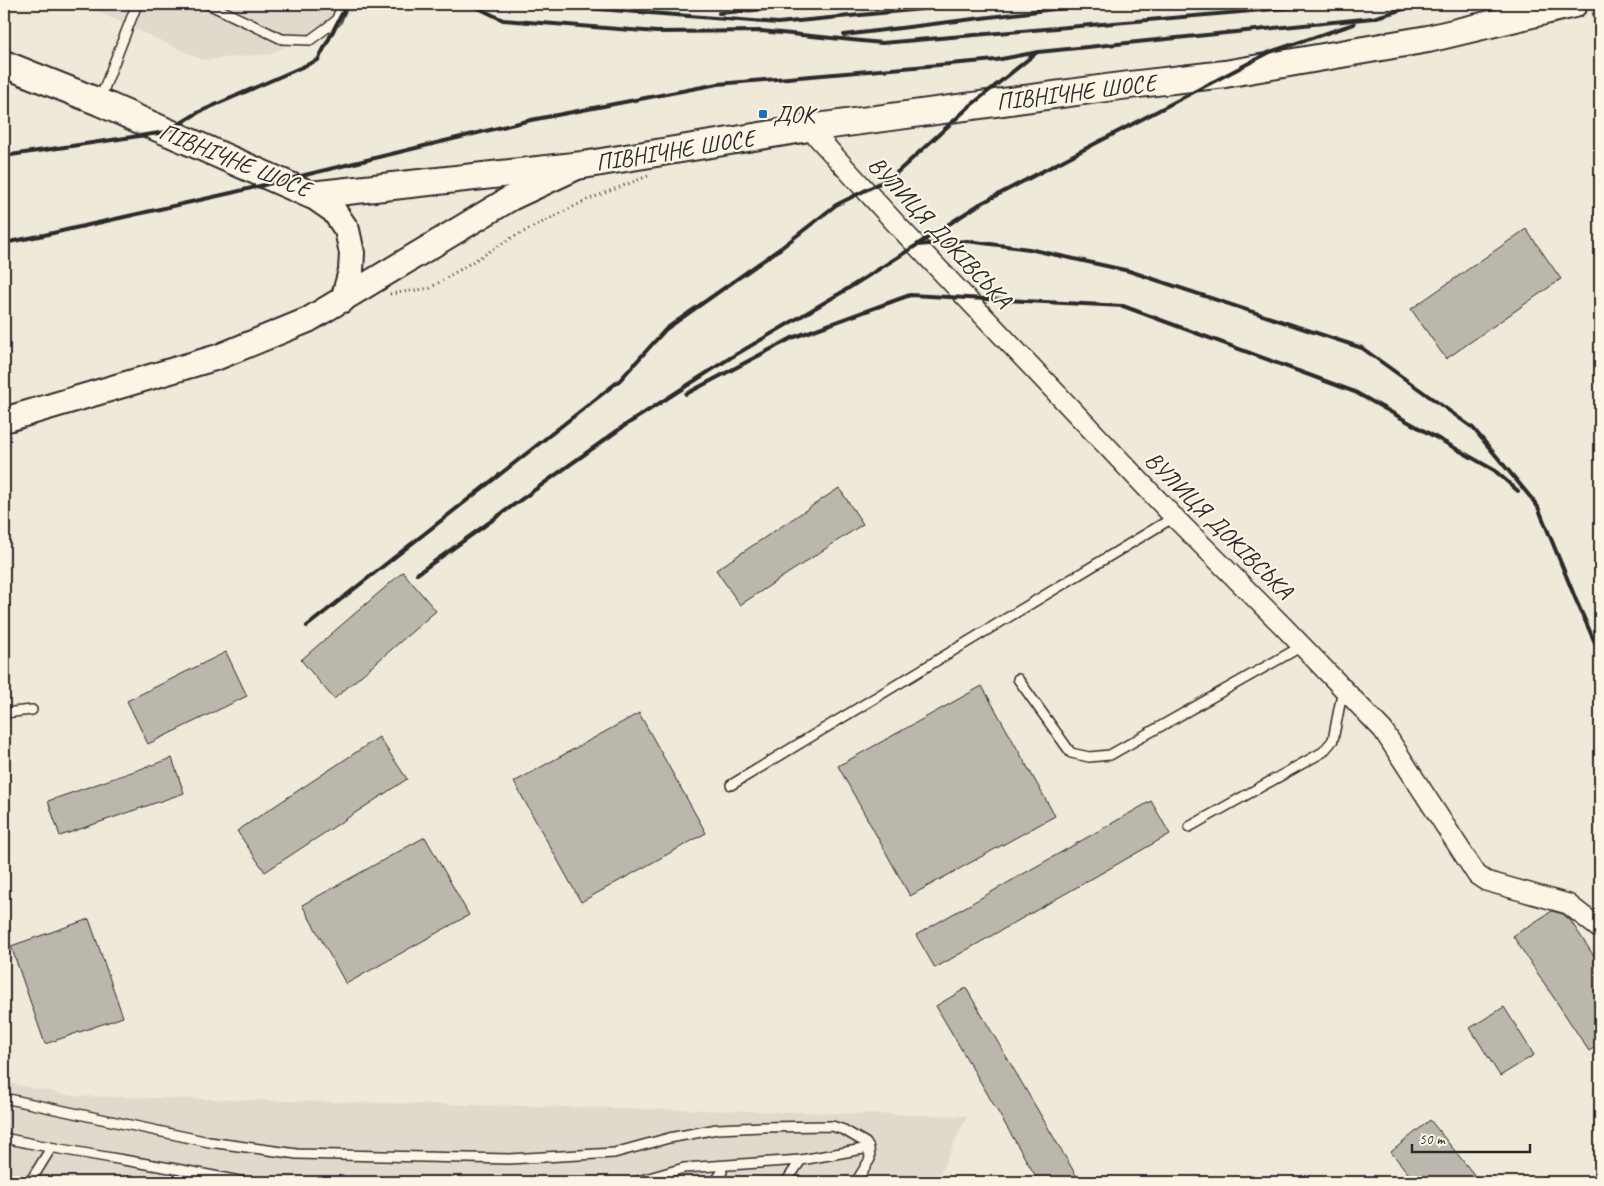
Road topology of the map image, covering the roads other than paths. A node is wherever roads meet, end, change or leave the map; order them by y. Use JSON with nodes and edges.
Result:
{"nodes":[{"id":1,"x":136,"y":4,"type":"edge"},
{"id":2,"x":208,"y":4,"type":"edge"},
{"id":3,"x":344,"y":4,"type":"edge"},
{"id":4,"x":1574,"y":4,"type":"edge"},
{"id":5,"x":4,"y":64,"type":"edge"},
{"id":6,"x":99,"y":102,"type":"junction"},
{"id":7,"x":810,"y":128,"type":"junction"},
{"id":8,"x":583,"y":165,"type":"junction"},
{"id":9,"x":311,"y":195,"type":"junction"},
{"id":10,"x":343,"y":300,"type":"junction"},
{"id":11,"x":4,"y":420,"type":"edge"},
{"id":12,"x":1174,"y":517,"type":"junction"},
{"id":13,"x":1302,"y":646,"type":"junction"},
{"id":14,"x":1018,"y":679,"type":"dead end"},
{"id":15,"x":1343,"y":688,"type":"junction"},
{"id":16,"x":32,"y":710,"type":"dead end"},
{"id":17,"x":4,"y":713,"type":"edge"},
{"id":18,"x":731,"y":785,"type":"dead end"},
{"id":19,"x":1189,"y":827,"type":"dead end"},
{"id":20,"x":1600,"y":929,"type":"edge"},
{"id":21,"x":4,"y":1098,"type":"edge"},
{"id":22,"x":4,"y":1138,"type":"edge"},
{"id":23,"x":51,"y":1148,"type":"junction"},
{"id":24,"x":869,"y":1148,"type":"junction"},
{"id":25,"x":801,"y":1160,"type":"junction"},
{"id":26,"x":722,"y":1172,"type":"dead end"},
{"id":27,"x":645,"y":1181,"type":"edge"},
{"id":28,"x":30,"y":1182,"type":"edge"},
{"id":29,"x":244,"y":1182,"type":"edge"},
{"id":30,"x":635,"y":1182,"type":"edge"},
{"id":31,"x":715,"y":1182,"type":"edge"},
{"id":32,"x":786,"y":1182,"type":"edge"},
{"id":33,"x":856,"y":1182,"type":"edge"}],
"edges":[{"from":1,"to":6,"type":"lane"},
{"from":2,"to":3,"type":"lane"},
{"from":4,"to":7,"type":"main road","name":"ПІВНІЧНЕ ШОСЕ"},
{"from":5,"to":6,"type":"main road","name":"ПІВНІЧНЕ ШОСЕ"},
{"from":6,"to":9,"type":"main road","name":"ПІВНІЧНЕ ШОСЕ"},
{"from":7,"to":8,"type":"main road","name":"ПІВНІЧНЕ ШОСЕ"},
{"from":7,"to":12,"type":"street","name":"ВУЛИЦЯ ДОКІВСЬКА"},
{"from":8,"to":9,"type":"main road","name":"ПІВНІЧНЕ ШОСЕ"},
{"from":8,"to":10,"type":"street"},
{"from":9,"to":10,"type":"street"},
{"from":10,"to":11,"type":"street"},
{"from":12,"to":13,"type":"street","name":"ВУЛИЦЯ ДОКІВСЬКА"},
{"from":12,"to":18,"type":"lane"},
{"from":13,"to":14,"type":"lane"},
{"from":13,"to":15,"type":"street","name":"ВУЛИЦЯ ДОКІВСЬКА"},
{"from":15,"to":19,"type":"lane"},
{"from":15,"to":20,"type":"street","name":"ВУЛИЦЯ ДОКІВСЬКА"},
{"from":16,"to":17,"type":"lane"},
{"from":21,"to":24,"type":"lane"},
{"from":22,"to":23,"type":"lane"},
{"from":23,"to":28,"type":"lane"},
{"from":23,"to":29,"type":"lane"},
{"from":24,"to":25,"type":"lane"},
{"from":24,"to":33,"type":"lane"},
{"from":25,"to":27,"type":"lane"},
{"from":25,"to":32,"type":"lane"},
{"from":26,"to":31,"type":"lane"},
{"from":27,"to":30,"type":"lane"}]}
